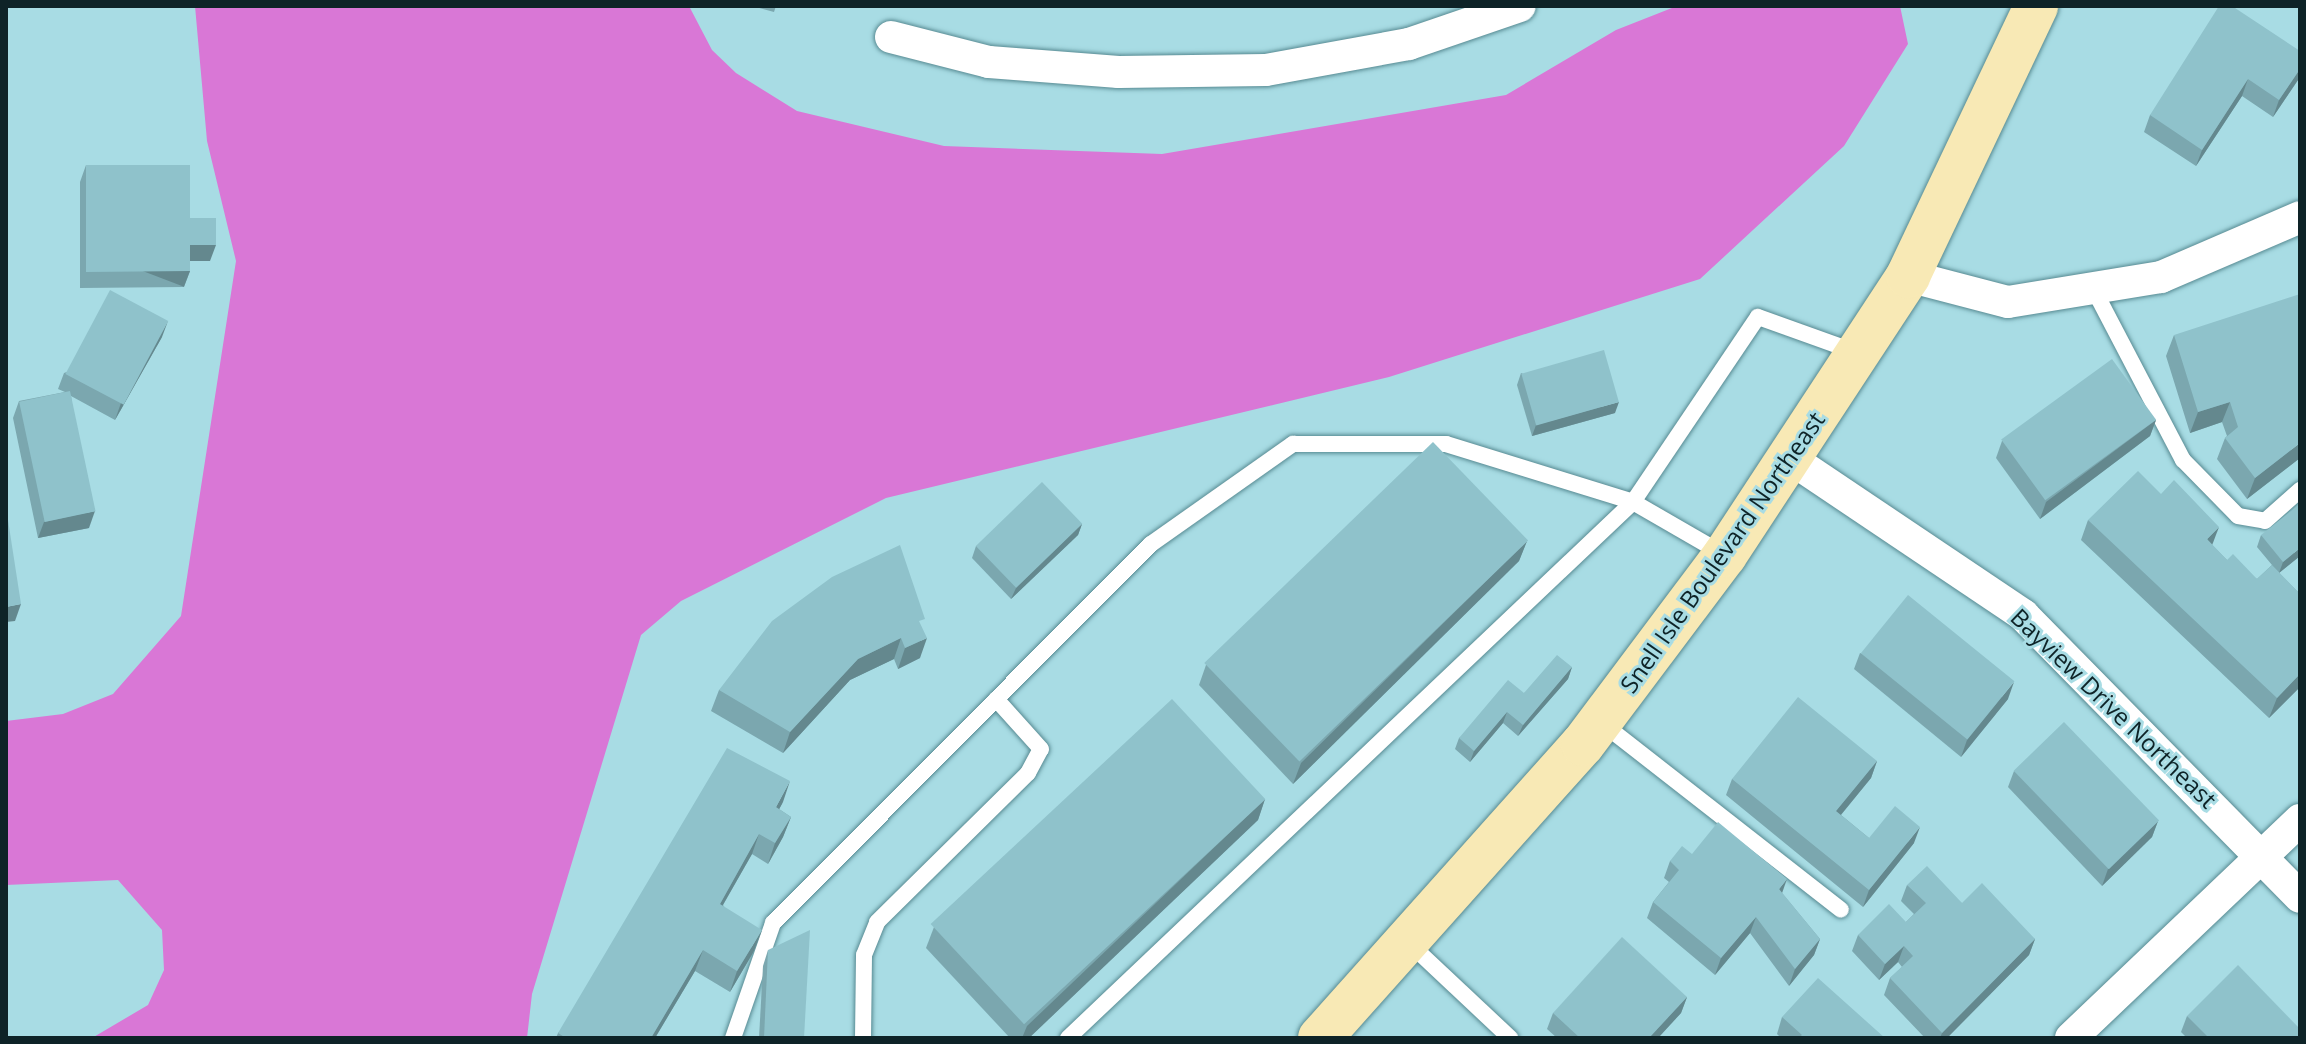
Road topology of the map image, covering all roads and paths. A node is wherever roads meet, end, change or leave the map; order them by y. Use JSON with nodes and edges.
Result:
{"nodes":[{"id":1,"x":1520,"y":6,"type":"edge"},
{"id":2,"x":2036,"y":6,"type":"edge"},
{"id":3,"x":891,"y":37,"type":"dead end"},
{"id":4,"x":2300,"y":217,"type":"edge"},
{"id":5,"x":1908,"y":276,"type":"junction"},
{"id":6,"x":2093,"y":288,"type":"junction"},
{"id":7,"x":1858,"y":353,"type":"junction"},
{"id":8,"x":1791,"y":459,"type":"junction"},
{"id":9,"x":2300,"y":490,"type":"edge"},
{"id":10,"x":1633,"y":502,"type":"junction"},
{"id":11,"x":1725,"y":555,"type":"junction"},
{"id":12,"x":996,"y":699,"type":"junction"},
{"id":13,"x":1600,"y":722,"type":"junction"},
{"id":14,"x":2300,"y":820,"type":"edge"},
{"id":15,"x":2261,"y":853,"type":"junction"},
{"id":16,"x":2300,"y":897,"type":"edge"},
{"id":17,"x":1841,"y":910,"type":"dead end"},
{"id":18,"x":1408,"y":942,"type":"junction"},
{"id":19,"x":733,"y":1038,"type":"edge"},
{"id":20,"x":863,"y":1038,"type":"edge"},
{"id":21,"x":1068,"y":1038,"type":"edge"},
{"id":22,"x":1320,"y":1038,"type":"edge"},
{"id":23,"x":1510,"y":1038,"type":"edge"},
{"id":24,"x":2071,"y":1038,"type":"edge"}],
"edges":[{"from":1,"to":3,"type":"street"},
{"from":2,"to":5,"type":"street","name":"Snell Isle Boulevard Northeast"},
{"from":4,"to":6,"type":"street"},
{"from":5,"to":6,"type":"street"},
{"from":5,"to":7,"type":"street","name":"Snell Isle Boulevard Northeast"},
{"from":6,"to":9,"type":"lane"},
{"from":7,"to":8,"type":"street","name":"Snell Isle Boulevard Northeast"},
{"from":7,"to":10,"type":"lane"},
{"from":8,"to":11,"type":"street","name":"Snell Isle Boulevard Northeast"},
{"from":8,"to":15,"type":"street","name":"Bayview Drive Northeast"},
{"from":10,"to":11,"type":"lane"},
{"from":10,"to":12,"type":"lane"},
{"from":10,"to":21,"type":"lane"},
{"from":11,"to":13,"type":"street","name":"Snell Isle Boulevard Northeast"},
{"from":12,"to":19,"type":"lane"},
{"from":12,"to":20,"type":"lane"},
{"from":13,"to":17,"type":"lane"},
{"from":13,"to":18,"type":"street","name":"Snell Isle Boulevard Northeast"},
{"from":14,"to":15,"type":"street"},
{"from":15,"to":16,"type":"street","name":"Bayview Drive Northeast"},
{"from":15,"to":24,"type":"street"},
{"from":18,"to":22,"type":"street","name":"Snell Isle Boulevard Northeast"},
{"from":18,"to":23,"type":"lane"}]}
